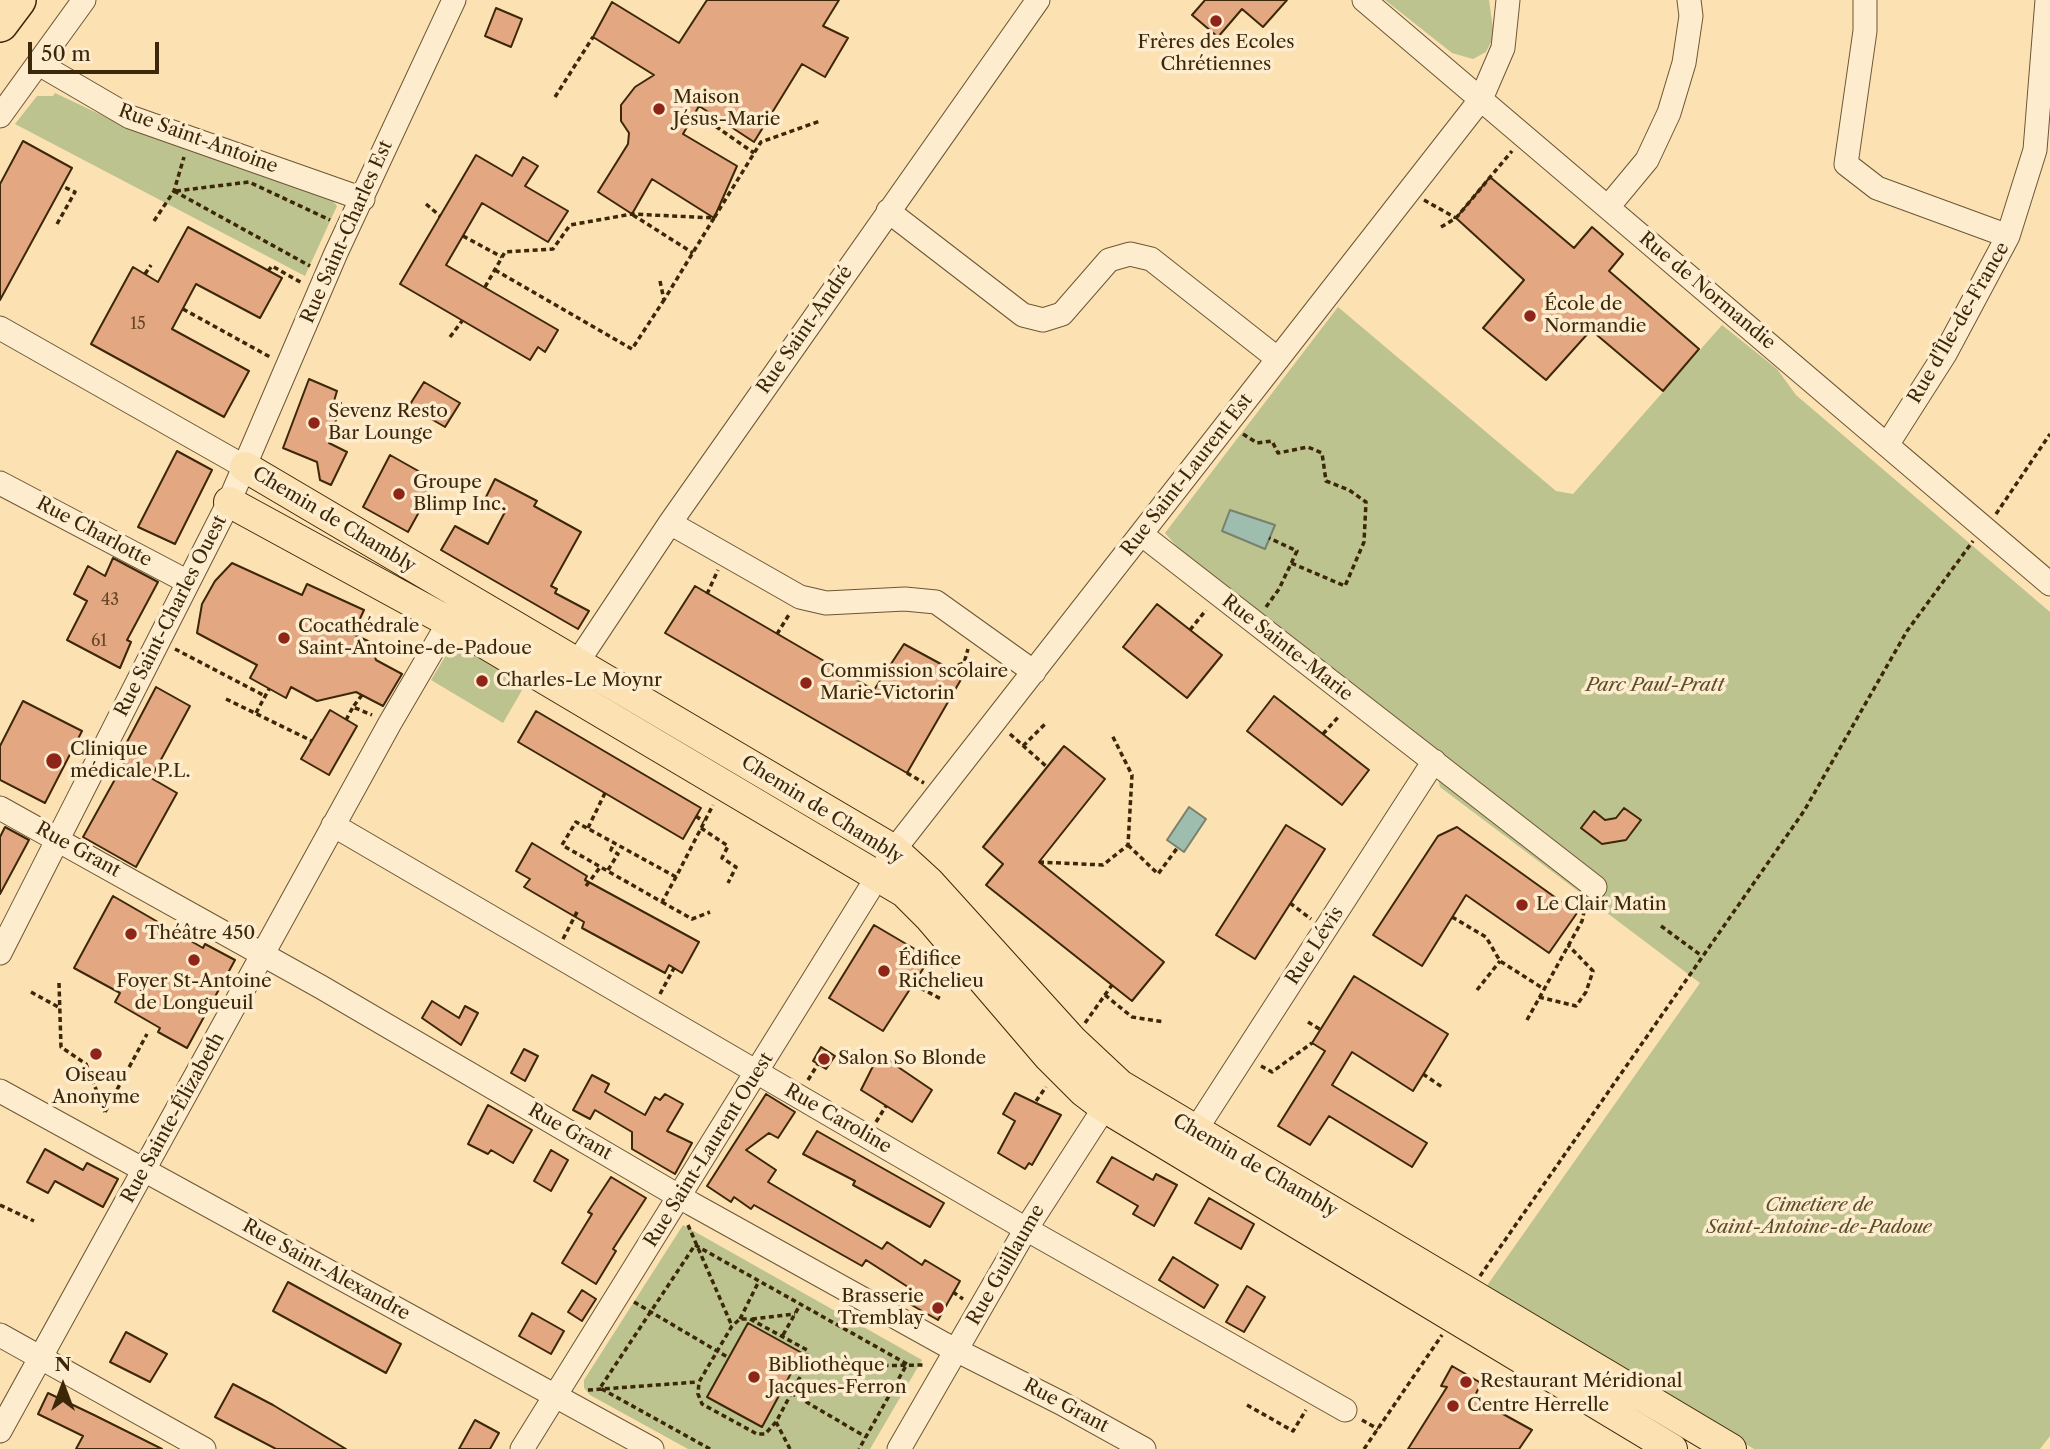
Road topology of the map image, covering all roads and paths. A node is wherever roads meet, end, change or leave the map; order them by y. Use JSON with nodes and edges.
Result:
{"nodes":[{"id":1,"x":18,"y":0,"type":"edge"},
{"id":2,"x":84,"y":0,"type":"edge"},
{"id":3,"x":454,"y":0,"type":"edge"},
{"id":4,"x":1038,"y":0,"type":"edge"},
{"id":5,"x":1364,"y":0,"type":"edge"},
{"id":6,"x":1508,"y":0,"type":"edge"},
{"id":7,"x":1689,"y":0,"type":"edge"},
{"id":8,"x":1865,"y":0,"type":"edge"},
{"id":9,"x":2047,"y":0,"type":"edge"},
{"id":10,"x":0,"y":24,"type":"edge"},
{"id":11,"x":2048,"y":31,"type":"edge"},
{"id":12,"x":593,"y":37,"type":"dead end"},
{"id":13,"x":39,"y":64,"type":"junction"},
{"id":14,"x":555,"y":97,"type":"dead end"},
{"id":15,"x":1480,"y":99,"type":"junction"},
{"id":16,"x":695,"y":112,"type":"dead end"},
{"id":17,"x":0,"y":116,"type":"edge"},
{"id":18,"x":820,"y":121,"type":"dead end"},
{"id":19,"x":189,"y":139,"type":"junction"},
{"id":20,"x":1511,"y":151,"type":"dead end"},
{"id":21,"x":754,"y":154,"type":"junction"},
{"id":22,"x":62,"y":186,"type":"dead end"},
{"id":23,"x":174,"y":191,"type":"junction"},
{"id":24,"x":1408,"y":192,"type":"junction"},
{"id":25,"x":363,"y":199,"type":"junction"},
{"id":26,"x":426,"y":204,"type":"dead end"},
{"id":27,"x":1608,"y":207,"type":"junction"},
{"id":28,"x":888,"y":211,"type":"junction"},
{"id":29,"x":632,"y":214,"type":"junction"},
{"id":30,"x":440,"y":216,"type":"dead end"},
{"id":31,"x":714,"y":218,"type":"junction"},
{"id":32,"x":1456,"y":218,"type":"junction"},
{"id":33,"x":154,"y":221,"type":"dead end"},
{"id":34,"x":332,"y":221,"type":"dead end"},
{"id":35,"x":57,"y":224,"type":"dead end"},
{"id":36,"x":1441,"y":227,"type":"dead end"},
{"id":37,"x":463,"y":236,"type":"dead end"},
{"id":38,"x":2008,"y":236,"type":"junction"},
{"id":39,"x":693,"y":253,"type":"junction"},
{"id":40,"x":502,"y":257,"type":"junction"},
{"id":41,"x":150,"y":265,"type":"dead end"},
{"id":42,"x":495,"y":270,"type":"junction"},
{"id":43,"x":268,"y":271,"type":"dead end"},
{"id":44,"x":145,"y":274,"type":"dead end"},
{"id":45,"x":660,"y":281,"type":"dead end"},
{"id":46,"x":323,"y":284,"type":"junction"},
{"id":47,"x":485,"y":287,"type":"dead end"},
{"id":48,"x":664,"y":300,"type":"junction"},
{"id":49,"x":183,"y":309,"type":"dead end"},
{"id":50,"x":462,"y":321,"type":"dead end"},
{"id":51,"x":0,"y":328,"type":"edge"},
{"id":52,"x":450,"y":337,"type":"dead end"},
{"id":53,"x":1278,"y":359,"type":"junction"},
{"id":54,"x":287,"y":366,"type":"junction"},
{"id":55,"x":1226,"y":425,"type":"junction"},
{"id":56,"x":2050,"y":434,"type":"edge"},
{"id":57,"x":1887,"y":444,"type":"junction"},
{"id":58,"x":245,"y":467,"type":"junction"},
{"id":59,"x":0,"y":483,"type":"edge"},
{"id":60,"x":229,"y":502,"type":"junction"},
{"id":61,"x":1994,"y":516,"type":"dead end"},
{"id":62,"x":670,"y":523,"type":"junction"},
{"id":63,"x":1141,"y":534,"type":"junction"},
{"id":64,"x":1269,"y":538,"type":"dead end"},
{"id":65,"x":1972,"y":542,"type":"dead end"},
{"id":66,"x":725,"y":555,"type":"junction"},
{"id":67,"x":1291,"y":563,"type":"junction"},
{"id":68,"x":188,"y":582,"type":"junction"},
{"id":69,"x":2050,"y":584,"type":"edge"},
{"id":70,"x":707,"y":594,"type":"dead end"},
{"id":71,"x":1218,"y":594,"type":"junction"},
{"id":72,"x":449,"y":622,"type":"junction"},
{"id":73,"x":1255,"y":623,"type":"junction"},
{"id":74,"x":1190,"y":630,"type":"dead end"},
{"id":75,"x":158,"y":640,"type":"junction"},
{"id":76,"x":980,"y":655,"type":"dead end"},
{"id":77,"x":577,"y":663,"type":"junction"},
{"id":78,"x":950,"y":668,"type":"dead end"},
{"id":79,"x":1034,"y":671,"type":"junction"},
{"id":80,"x":269,"y":689,"type":"dead end"},
{"id":81,"x":362,"y":695,"type":"dead end"},
{"id":82,"x":265,"y":696,"type":"junction"},
{"id":83,"x":226,"y":699,"type":"dead end"},
{"id":84,"x":1353,"y":700,"type":"junction"},
{"id":85,"x":353,"y":707,"type":"junction"},
{"id":86,"x":256,"y":713,"type":"junction"},
{"id":87,"x":346,"y":720,"type":"dead end"},
{"id":88,"x":995,"y":721,"type":"junction"},
{"id":89,"x":390,"y":723,"type":"junction"},
{"id":90,"x":1045,"y":724,"type":"dead end"},
{"id":91,"x":1112,"y":734,"type":"dead end"},
{"id":92,"x":1323,"y":734,"type":"dead end"},
{"id":93,"x":312,"y":741,"type":"dead end"},
{"id":94,"x":1023,"y":746,"type":"junction"},
{"id":95,"x":1434,"y":761,"type":"junction"},
{"id":96,"x":1047,"y":767,"type":"dead end"},
{"id":97,"x":723,"y":784,"type":"junction"},
{"id":98,"x":605,"y":793,"type":"dead end"},
{"id":99,"x":0,"y":807,"type":"edge"},
{"id":100,"x":696,"y":816,"type":"dead end"},
{"id":101,"x":704,"y":822,"type":"junction"},
{"id":102,"x":333,"y":825,"type":"junction"},
{"id":103,"x":588,"y":828,"type":"junction"},
{"id":104,"x":701,"y":828,"type":"junction"},
{"id":105,"x":57,"y":838,"type":"junction"},
{"id":106,"x":614,"y":842,"type":"junction"},
{"id":107,"x":1128,"y":845,"type":"junction"},
{"id":108,"x":1178,"y":847,"type":"dead end"},
{"id":109,"x":1039,"y":862,"type":"dead end"},
{"id":110,"x":887,"y":863,"type":"junction"},
{"id":111,"x":601,"y":866,"type":"junction"},
{"id":112,"x":608,"y":870,"type":"junction"},
{"id":113,"x":676,"y":877,"type":"junction"},
{"id":114,"x":728,"y":883,"type":"dead end"},
{"id":115,"x":1592,"y":885,"type":"joint"},
{"id":116,"x":586,"y":886,"type":"dead end"},
{"id":117,"x":662,"y":902,"type":"junction"},
{"id":118,"x":578,"y":909,"type":"dead end"},
{"id":119,"x":710,"y":912,"type":"dead end"},
{"id":120,"x":1452,"y":917,"type":"dead end"},
{"id":121,"x":1661,"y":926,"type":"dead end"},
{"id":122,"x":1569,"y":945,"type":"junction"},
{"id":123,"x":0,"y":953,"type":"edge"},
{"id":124,"x":555,"y":953,"type":"junction"},
{"id":125,"x":262,"y":954,"type":"junction"},
{"id":126,"x":1702,"y":957,"type":"junction"},
{"id":127,"x":1500,"y":961,"type":"junction"},
{"id":128,"x":674,"y":968,"type":"dead end"},
{"id":129,"x":59,"y":983,"type":"dead end"},
{"id":130,"x":913,"y":984,"type":"dead end"},
{"id":131,"x":1112,"y":985,"type":"dead end"},
{"id":132,"x":1544,"y":989,"type":"junction"},
{"id":133,"x":1478,"y":990,"type":"dead end"},
{"id":134,"x":31,"y":992,"type":"dead end"},
{"id":135,"x":1105,"y":995,"type":"junction"},
{"id":136,"x":1539,"y":997,"type":"junction"},
{"id":137,"x":941,"y":999,"type":"dead end"},
{"id":138,"x":60,"y":1008,"type":"junction"},
{"id":139,"x":653,"y":1010,"type":"junction"},
{"id":140,"x":1527,"y":1020,"type":"dead end"},
{"id":141,"x":1308,"y":1022,"type":"dead end"},
{"id":142,"x":1164,"y":1023,"type":"dead end"},
{"id":143,"x":1321,"y":1030,"type":"dead end"},
{"id":144,"x":147,"y":1034,"type":"dead end"},
{"id":145,"x":1073,"y":1041,"type":"junction"},
{"id":146,"x":1312,"y":1043,"type":"dead end"},
{"id":147,"x":1244,"y":1055,"type":"junction"},
{"id":148,"x":759,"y":1072,"type":"junction"},
{"id":149,"x":1423,"y":1074,"type":"dead end"},
{"id":150,"x":1442,"y":1087,"type":"dead end"},
{"id":151,"x":0,"y":1091,"type":"edge"},
{"id":152,"x":1112,"y":1096,"type":"junction"},
{"id":153,"x":1195,"y":1131,"type":"junction"},
{"id":154,"x":144,"y":1170,"type":"junction"},
{"id":155,"x":0,"y":1205,"type":"edge"},
{"id":156,"x":682,"y":1207,"type":"junction"},
{"id":157,"x":34,"y":1221,"type":"dead end"},
{"id":158,"x":1026,"y":1229,"type":"junction"},
{"id":159,"x":695,"y":1245,"type":"junction"},
{"id":160,"x":1478,"y":1279,"type":"dead end"},
{"id":161,"x":760,"y":1281,"type":"junction"},
{"id":162,"x":628,"y":1298,"type":"dead end"},
{"id":163,"x":800,"y":1305,"type":"junction"},
{"id":164,"x":649,"y":1310,"type":"junction"},
{"id":165,"x":795,"y":1314,"type":"junction"},
{"id":166,"x":750,"y":1319,"type":"junction"},
{"id":167,"x":740,"y":1320,"type":"junction"},
{"id":168,"x":732,"y":1325,"type":"junction"},
{"id":169,"x":1448,"y":1325,"type":"dead end"},
{"id":170,"x":0,"y":1335,"type":"edge"},
{"id":171,"x":783,"y":1335,"type":"junction"},
{"id":172,"x":957,"y":1350,"type":"junction"},
{"id":173,"x":718,"y":1351,"type":"junction"},
{"id":174,"x":40,"y":1358,"type":"junction"},
{"id":175,"x":729,"y":1358,"type":"dead end"},
{"id":176,"x":807,"y":1364,"type":"junction"},
{"id":177,"x":907,"y":1364,"type":"junction"},
{"id":178,"x":929,"y":1365,"type":"dead end"},
{"id":179,"x":699,"y":1382,"type":"junction"},
{"id":180,"x":600,"y":1388,"type":"junction"},
{"id":181,"x":582,"y":1391,"type":"dead end"},
{"id":182,"x":791,"y":1393,"type":"junction"},
{"id":183,"x":1317,"y":1394,"type":"junction"},
{"id":184,"x":555,"y":1396,"type":"junction"},
{"id":185,"x":1247,"y":1405,"type":"dead end"},
{"id":186,"x":1662,"y":1407,"type":"junction"},
{"id":187,"x":1345,"y":1410,"type":"dead end"},
{"id":188,"x":776,"y":1422,"type":"junction"},
{"id":189,"x":0,"y":1431,"type":"edge"},
{"id":190,"x":1645,"y":1433,"type":"junction"},
{"id":191,"x":866,"y":1437,"type":"junction"},
{"id":192,"x":204,"y":1449,"type":"edge"},
{"id":193,"x":522,"y":1449,"type":"edge"},
{"id":194,"x":652,"y":1449,"type":"edge"},
{"id":195,"x":710,"y":1449,"type":"edge"},
{"id":196,"x":790,"y":1449,"type":"edge"},
{"id":197,"x":859,"y":1449,"type":"edge"},
{"id":198,"x":900,"y":1449,"type":"edge"},
{"id":199,"x":1144,"y":1449,"type":"edge"},
{"id":200,"x":1364,"y":1449,"type":"edge"},
{"id":201,"x":1672,"y":1449,"type":"edge"},
{"id":202,"x":1731,"y":1449,"type":"edge"}],
"edges":[{"from":1,"to":10,"type":"highway"},
{"from":2,"to":13,"type":"street"},
{"from":3,"to":25,"type":"street","name":"Rue Saint-Charles Est"},
{"from":4,"to":28,"type":"street","name":"Rue Saint-André"},
{"from":5,"to":15,"type":"street","name":"Rue de Normandie"},
{"from":6,"to":15,"type":"street","name":"Rue Saint-Laurent Est"},
{"from":7,"to":27,"type":"street"},
{"from":8,"to":38,"type":"street"},
{"from":9,"to":11,"type":"street","name":"Rue d'Île-de-France"},
{"from":11,"to":38,"type":"street","name":"Rue d'Île-de-France"},
{"from":12,"to":14,"type":"path"},
{"from":13,"to":17,"type":"street"},
{"from":13,"to":19,"type":"street","name":"Rue Saint-Antoine"},
{"from":15,"to":24,"type":"street","name":"Rue Saint-Laurent Est"},
{"from":15,"to":27,"type":"street","name":"Rue de Normandie"},
{"from":16,"to":21,"type":"path"},
{"from":18,"to":21,"type":"path"},
{"from":19,"to":23,"type":"path"},
{"from":19,"to":25,"type":"street","name":"Rue Saint-Antoine"},
{"from":20,"to":32,"type":"path"},
{"from":21,"to":31,"type":"path"},
{"from":22,"to":35,"type":"path"},
{"from":23,"to":33,"type":"path"},
{"from":23,"to":34,"type":"path"},
{"from":23,"to":46,"type":"path"},
{"from":24,"to":32,"type":"path"},
{"from":24,"to":53,"type":"street","name":"Rue Saint-Laurent Est"},
{"from":25,"to":46,"type":"street","name":"Rue Saint-Charles Est"},
{"from":26,"to":30,"type":"path"},
{"from":27,"to":57,"type":"street","name":"Rue de Normandie"},
{"from":28,"to":53,"type":"street"},
{"from":28,"to":62,"type":"street","name":"Rue Saint-André"},
{"from":29,"to":31,"type":"path"},
{"from":29,"to":39,"type":"path"},
{"from":29,"to":40,"type":"path"},
{"from":31,"to":39,"type":"path"},
{"from":32,"to":36,"type":"path"},
{"from":37,"to":40,"type":"path"},
{"from":38,"to":57,"type":"street","name":"Rue d'Île-de-France"},
{"from":39,"to":48,"type":"path"},
{"from":40,"to":42,"type":"path"},
{"from":41,"to":44,"type":"path"},
{"from":42,"to":47,"type":"path"},
{"from":42,"to":48,"type":"path"},
{"from":43,"to":46,"type":"path"},
{"from":45,"to":48,"type":"path"},
{"from":46,"to":54,"type":"street","name":"Rue Saint-Charles Est"},
{"from":49,"to":54,"type":"path"},
{"from":50,"to":52,"type":"path"},
{"from":51,"to":58,"type":"street","name":"Chemin de Chambly"},
{"from":53,"to":55,"type":"street","name":"Rue Saint-Laurent Est"},
{"from":54,"to":58,"type":"street","name":"Rue Saint-Charles Est"},
{"from":55,"to":63,"type":"street","name":"Rue Saint-Laurent Est"},
{"from":55,"to":67,"type":"path"},
{"from":56,"to":61,"type":"path"},
{"from":57,"to":69,"type":"street","name":"Rue de Normandie"},
{"from":58,"to":60,"type":"street","name":"Rue Saint-Charles Ouest"},
{"from":58,"to":77,"type":"main road","name":"Chemin de Chambly"},
{"from":59,"to":68,"type":"street","name":"Rue Charlotte"},
{"from":60,"to":68,"type":"street","name":"Rue Saint-Charles Ouest"},
{"from":60,"to":72,"type":"main road","name":"Chemin de Chambly"},
{"from":62,"to":66,"type":"street"},
{"from":62,"to":77,"type":"street","name":"Rue Saint-André"},
{"from":63,"to":71,"type":"street","name":"Rue Sainte-Marie"},
{"from":63,"to":79,"type":"street","name":"Rue Saint-Laurent Est"},
{"from":64,"to":67,"type":"path"},
{"from":65,"to":126,"type":"path"},
{"from":66,"to":70,"type":"path"},
{"from":66,"to":79,"type":"street"},
{"from":67,"to":73,"type":"path"},
{"from":68,"to":75,"type":"street","name":"Rue Saint-Charles Ouest"},
{"from":71,"to":73,"type":"street","name":"Rue Sainte-Marie"},
{"from":71,"to":74,"type":"path"},
{"from":72,"to":89,"type":"street","name":"Rue Sainte-Élizabeth"},
{"from":72,"to":97,"type":"main road","name":"Chemin de Chambly"},
{"from":73,"to":84,"type":"street","name":"Rue Sainte-Marie"},
{"from":75,"to":82,"type":"path"},
{"from":75,"to":105,"type":"street","name":"Rue Saint-Charles Ouest"},
{"from":76,"to":78,"type":"path"},
{"from":77,"to":110,"type":"main road","name":"Chemin de Chambly"},
{"from":79,"to":88,"type":"street","name":"Rue Saint-Laurent Est"},
{"from":80,"to":82,"type":"path"},
{"from":81,"to":85,"type":"path"},
{"from":82,"to":86,"type":"path"},
{"from":83,"to":86,"type":"path"},
{"from":84,"to":92,"type":"path"},
{"from":84,"to":95,"type":"street","name":"Rue Sainte-Marie"},
{"from":85,"to":87,"type":"path"},
{"from":85,"to":89,"type":"path"},
{"from":86,"to":93,"type":"path"},
{"from":88,"to":94,"type":"path"},
{"from":88,"to":110,"type":"street","name":"Rue Saint-Laurent Est"},
{"from":89,"to":102,"type":"street","name":"Rue Sainte-Élizabeth"},
{"from":90,"to":94,"type":"path"},
{"from":91,"to":107,"type":"path"},
{"from":94,"to":96,"type":"path"},
{"from":95,"to":115,"type":"street","name":"Rue Sainte-Marie"},
{"from":95,"to":147,"type":"street","name":"Rue Lévis"},
{"from":97,"to":101,"type":"path"},
{"from":97,"to":110,"type":"main road","name":"Chemin de Chambly"},
{"from":98,"to":103,"type":"path"},
{"from":99,"to":105,"type":"street","name":"Rue Grant"},
{"from":100,"to":101,"type":"path"},
{"from":101,"to":104,"type":"path"},
{"from":102,"to":124,"type":"street","name":"Rue Caroline"},
{"from":102,"to":125,"type":"street","name":"Rue Sainte-Élizabeth"},
{"from":103,"to":106,"type":"path"},
{"from":103,"to":111,"type":"path"},
{"from":104,"to":113,"type":"path"},
{"from":104,"to":114,"type":"path"},
{"from":105,"to":123,"type":"street","name":"Rue Saint-Charles Ouest"},
{"from":105,"to":125,"type":"street","name":"Rue Grant"},
{"from":106,"to":112,"type":"path"},
{"from":106,"to":113,"type":"path"},
{"from":107,"to":108,"type":"path"},
{"from":107,"to":109,"type":"path"},
{"from":110,"to":145,"type":"main road","name":"Chemin de Chambly"},
{"from":110,"to":148,"type":"street","name":"Rue Saint-Laurent Ouest"},
{"from":110,"to":152,"type":"main road","name":"Chemin de Chambly"},
{"from":111,"to":112,"type":"path"},
{"from":111,"to":116,"type":"path"},
{"from":112,"to":117,"type":"path"},
{"from":113,"to":117,"type":"path"},
{"from":115,"to":122,"type":"path"},
{"from":117,"to":119,"type":"path"},
{"from":118,"to":124,"type":"path"},
{"from":120,"to":127,"type":"path"},
{"from":121,"to":126,"type":"path"},
{"from":122,"to":132,"type":"path"},
{"from":122,"to":136,"type":"path"},
{"from":124,"to":139,"type":"street","name":"Rue Caroline"},
{"from":125,"to":154,"type":"street","name":"Rue Sainte-Élizabeth"},
{"from":125,"to":156,"type":"street","name":"Rue Grant"},
{"from":126,"to":160,"type":"path"},
{"from":127,"to":132,"type":"path"},
{"from":127,"to":133,"type":"path"},
{"from":128,"to":139,"type":"path"},
{"from":129,"to":138,"type":"path"},
{"from":130,"to":137,"type":"path"},
{"from":131,"to":135,"type":"path"},
{"from":132,"to":136,"type":"path"},
{"from":134,"to":138,"type":"path"},
{"from":135,"to":142,"type":"path"},
{"from":135,"to":145,"type":"path"},
{"from":136,"to":140,"type":"path"},
{"from":138,"to":144,"type":"path"},
{"from":139,"to":148,"type":"street","name":"Rue Caroline"},
{"from":141,"to":143,"type":"path"},
{"from":145,"to":152,"type":"main road","name":"Chemin de Chambly"},
{"from":146,"to":147,"type":"path"},
{"from":147,"to":153,"type":"street","name":"Rue Lévis"},
{"from":148,"to":156,"type":"street","name":"Rue Saint-Laurent Ouest"},
{"from":148,"to":158,"type":"street","name":"Rue Caroline"},
{"from":149,"to":150,"type":"path"},
{"from":151,"to":154,"type":"street","name":"Rue Saint-Alexandre"},
{"from":152,"to":153,"type":"main road","name":"Chemin de Chambly"},
{"from":152,"to":158,"type":"street","name":"Rue Guillaume"},
{"from":152,"to":190,"type":"main road","name":"Chemin de Chambly"},
{"from":153,"to":186,"type":"main road","name":"Chemin de Chambly"},
{"from":154,"to":174,"type":"street","name":"Rue Sainte-Élizabeth"},
{"from":154,"to":184,"type":"street","name":"Rue Saint-Alexandre"},
{"from":155,"to":157,"type":"path"},
{"from":156,"to":159,"type":"path"},
{"from":156,"to":172,"type":"street","name":"Rue Grant"},
{"from":156,"to":184,"type":"street","name":"Rue Saint-Laurent Ouest"},
{"from":158,"to":172,"type":"street","name":"Rue Guillaume"},
{"from":158,"to":183,"type":"street","name":"Rue Caroline"},
{"from":159,"to":161,"type":"path"},
{"from":159,"to":164,"type":"path"},
{"from":159,"to":168,"type":"path"},
{"from":161,"to":163,"type":"path"},
{"from":161,"to":167,"type":"path"},
{"from":162,"to":164,"type":"path"},
{"from":163,"to":165,"type":"path"},
{"from":163,"to":177,"type":"path"},
{"from":164,"to":173,"type":"path"},
{"from":164,"to":180,"type":"path"},
{"from":165,"to":166,"type":"path"},
{"from":165,"to":171,"type":"path"},
{"from":166,"to":167,"type":"path"},
{"from":166,"to":171,"type":"path"},
{"from":167,"to":168,"type":"path"},
{"from":168,"to":173,"type":"path"},
{"from":169,"to":200,"type":"path"},
{"from":170,"to":174,"type":"street"},
{"from":171,"to":176,"type":"path"},
{"from":172,"to":198,"type":"street","name":"Rue Guillaume"},
{"from":172,"to":199,"type":"street","name":"Rue Grant"},
{"from":173,"to":175,"type":"path"},
{"from":173,"to":179,"type":"path"},
{"from":174,"to":189,"type":"street","name":"Rue Sainte-Élizabeth"},
{"from":174,"to":192,"type":"street"},
{"from":176,"to":177,"type":"path"},
{"from":176,"to":182,"type":"path"},
{"from":177,"to":178,"type":"path"},
{"from":177,"to":191,"type":"path"},
{"from":179,"to":180,"type":"path"},
{"from":179,"to":188,"type":"path"},
{"from":180,"to":181,"type":"path"},
{"from":180,"to":195,"type":"path"},
{"from":182,"to":188,"type":"path"},
{"from":182,"to":191,"type":"path"},
{"from":183,"to":185,"type":"path"},
{"from":183,"to":187,"type":"street","name":"Rue Caroline"},
{"from":184,"to":193,"type":"street","name":"Rue Saint-Laurent Ouest"},
{"from":184,"to":194,"type":"street","name":"Rue Saint-Alexandre"},
{"from":186,"to":190,"type":"main road"},
{"from":186,"to":202,"type":"main road","name":"Chemin de Chambly"},
{"from":188,"to":196,"type":"path"},
{"from":190,"to":201,"type":"main road","name":"Chemin de Chambly"},
{"from":191,"to":197,"type":"path"}]}
